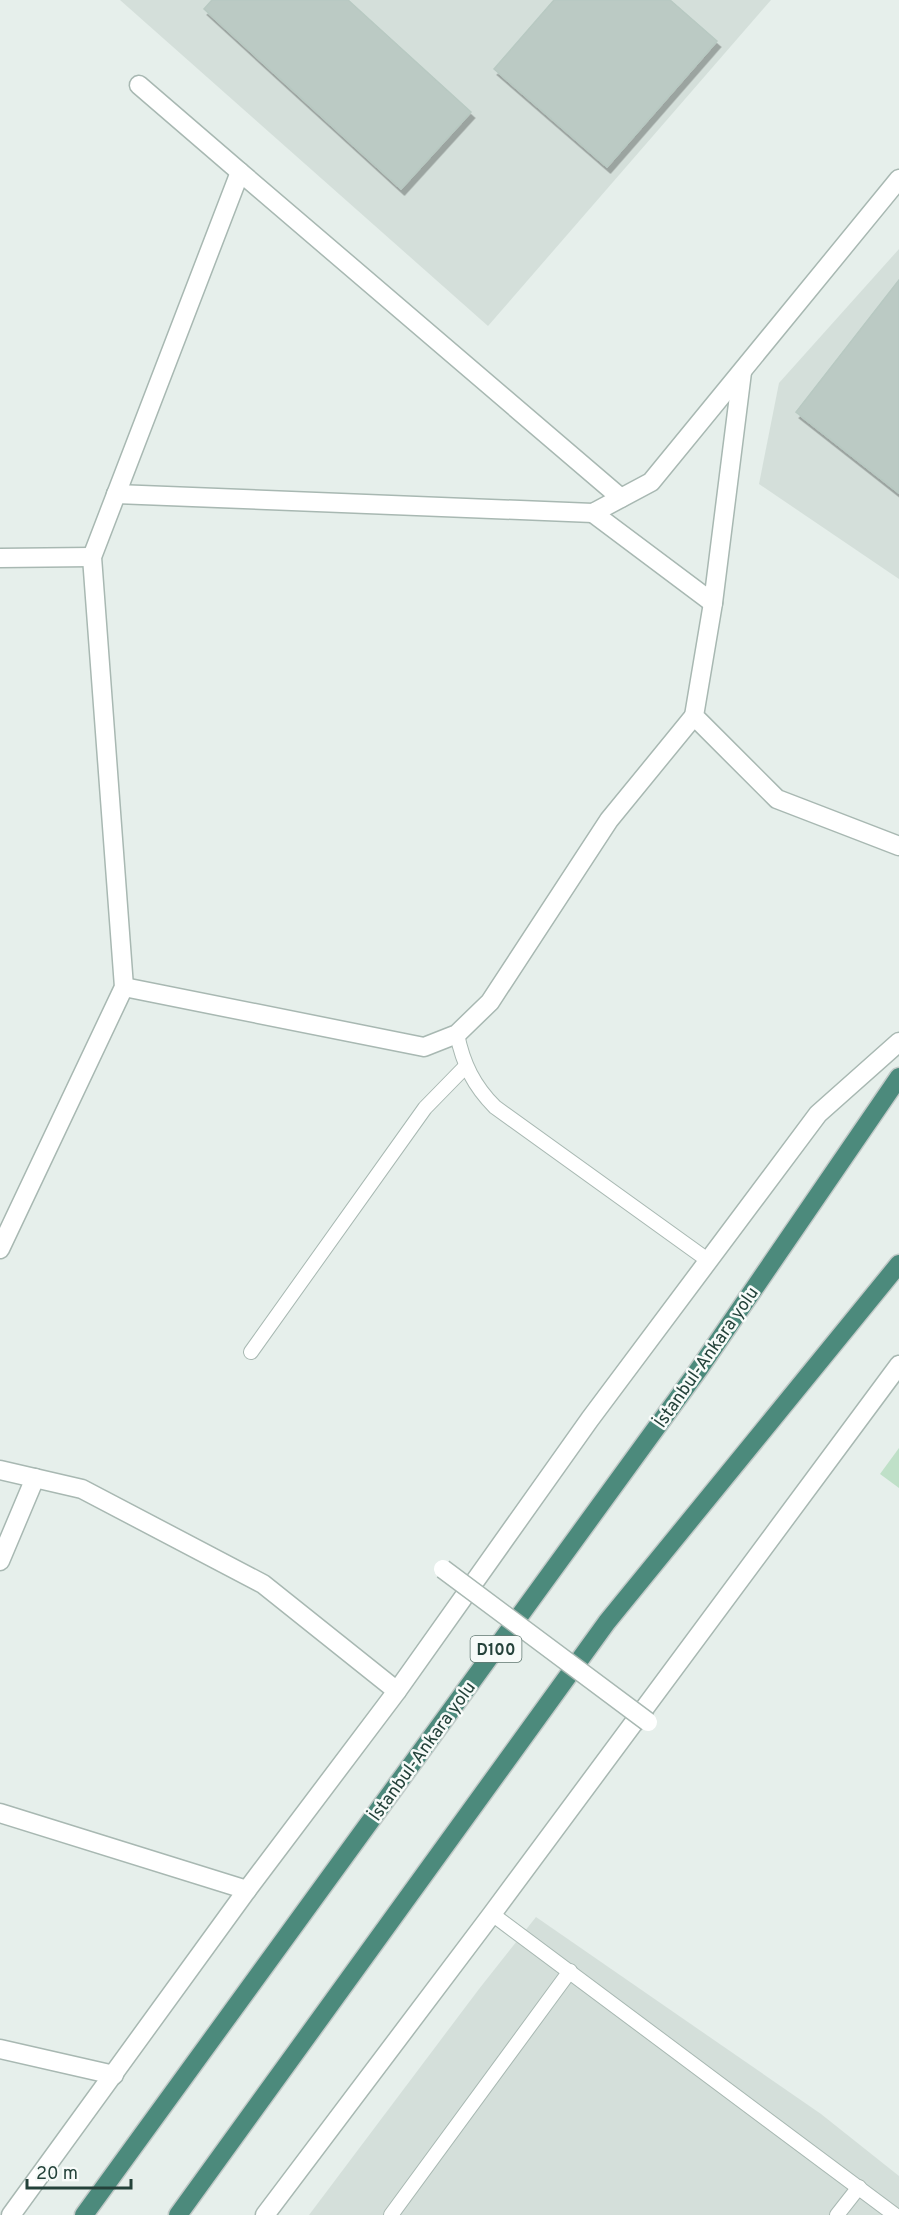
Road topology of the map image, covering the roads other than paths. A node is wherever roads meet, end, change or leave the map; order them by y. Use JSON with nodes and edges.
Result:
{"nodes":[{"id":1,"x":139,"y":85,"type":"dead end"},
{"id":2,"x":240,"y":171,"type":"junction"},
{"id":3,"x":899,"y":179,"type":"edge"},
{"id":4,"x":742,"y":372,"type":"junction"},
{"id":5,"x":116,"y":494,"type":"junction"},
{"id":6,"x":621,"y":498,"type":"junction"},
{"id":7,"x":593,"y":513,"type":"junction"},
{"id":8,"x":92,"y":557,"type":"junction"},
{"id":9,"x":0,"y":558,"type":"edge"},
{"id":10,"x":713,"y":603,"type":"junction"},
{"id":11,"x":694,"y":716,"type":"junction"},
{"id":12,"x":899,"y":846,"type":"edge"},
{"id":13,"x":124,"y":987,"type":"junction"},
{"id":14,"x":457,"y":1034,"type":"junction"},
{"id":15,"x":899,"y":1042,"type":"edge"},
{"id":16,"x":466,"y":1066,"type":"junction"},
{"id":17,"x":899,"y":1077,"type":"edge"},
{"id":18,"x":0,"y":1249,"type":"edge"},
{"id":19,"x":709,"y":1261,"type":"junction"},
{"id":20,"x":899,"y":1264,"type":"edge"},
{"id":21,"x":250,"y":1352,"type":"dead end"},
{"id":22,"x":899,"y":1365,"type":"edge"},
{"id":23,"x":0,"y":1470,"type":"edge"},
{"id":24,"x":35,"y":1478,"type":"junction"},
{"id":25,"x":0,"y":1561,"type":"edge"},
{"id":26,"x":443,"y":1569,"type":"dead end"},
{"id":27,"x":398,"y":1691,"type":"junction"},
{"id":28,"x":648,"y":1722,"type":"dead end"},
{"id":29,"x":0,"y":1813,"type":"edge"},
{"id":30,"x":247,"y":1890,"type":"junction"},
{"id":31,"x":492,"y":1914,"type":"junction"},
{"id":32,"x":570,"y":1971,"type":"junction"},
{"id":33,"x":0,"y":2049,"type":"edge"},
{"id":34,"x":114,"y":2075,"type":"junction"},
{"id":35,"x":859,"y":2187,"type":"junction"},
{"id":36,"x":11,"y":2215,"type":"edge"},
{"id":37,"x":84,"y":2215,"type":"edge"},
{"id":38,"x":178,"y":2215,"type":"edge"},
{"id":39,"x":265,"y":2215,"type":"edge"},
{"id":40,"x":391,"y":2215,"type":"edge"},
{"id":41,"x":837,"y":2215,"type":"edge"},
{"id":42,"x":895,"y":2215,"type":"edge"}],
"edges":[{"from":1,"to":2,"type":"street"},
{"from":2,"to":5,"type":"street"},
{"from":2,"to":6,"type":"street"},
{"from":3,"to":4,"type":"street"},
{"from":4,"to":6,"type":"street"},
{"from":4,"to":10,"type":"street"},
{"from":5,"to":7,"type":"street"},
{"from":5,"to":8,"type":"street"},
{"from":6,"to":7,"type":"street"},
{"from":7,"to":10,"type":"street"},
{"from":8,"to":9,"type":"street"},
{"from":8,"to":13,"type":"street"},
{"from":10,"to":11,"type":"street"},
{"from":11,"to":12,"type":"street"},
{"from":11,"to":14,"type":"street"},
{"from":13,"to":14,"type":"street"},
{"from":13,"to":18,"type":"street"},
{"from":14,"to":16,"type":"lane"},
{"from":15,"to":19,"type":"street"},
{"from":16,"to":19,"type":"lane"},
{"from":16,"to":21,"type":"lane"},
{"from":17,"to":37,"type":"highway","name":"İstanbul-Ankara yolu","number":"D100"},
{"from":19,"to":27,"type":"street"},
{"from":20,"to":38,"type":"highway"},
{"from":22,"to":31,"type":"street"},
{"from":23,"to":24,"type":"street"},
{"from":24,"to":25,"type":"street"},
{"from":24,"to":27,"type":"street"},
{"from":26,"to":28,"type":"street","bridge":true},
{"from":27,"to":30,"type":"street"},
{"from":29,"to":30,"type":"street"},
{"from":30,"to":34,"type":"street"},
{"from":31,"to":32,"type":"lane"},
{"from":31,"to":39,"type":"street"},
{"from":32,"to":35,"type":"lane"},
{"from":32,"to":40,"type":"lane"},
{"from":33,"to":34,"type":"street"},
{"from":34,"to":36,"type":"street"},
{"from":35,"to":41,"type":"lane"},
{"from":35,"to":42,"type":"lane"}]}
